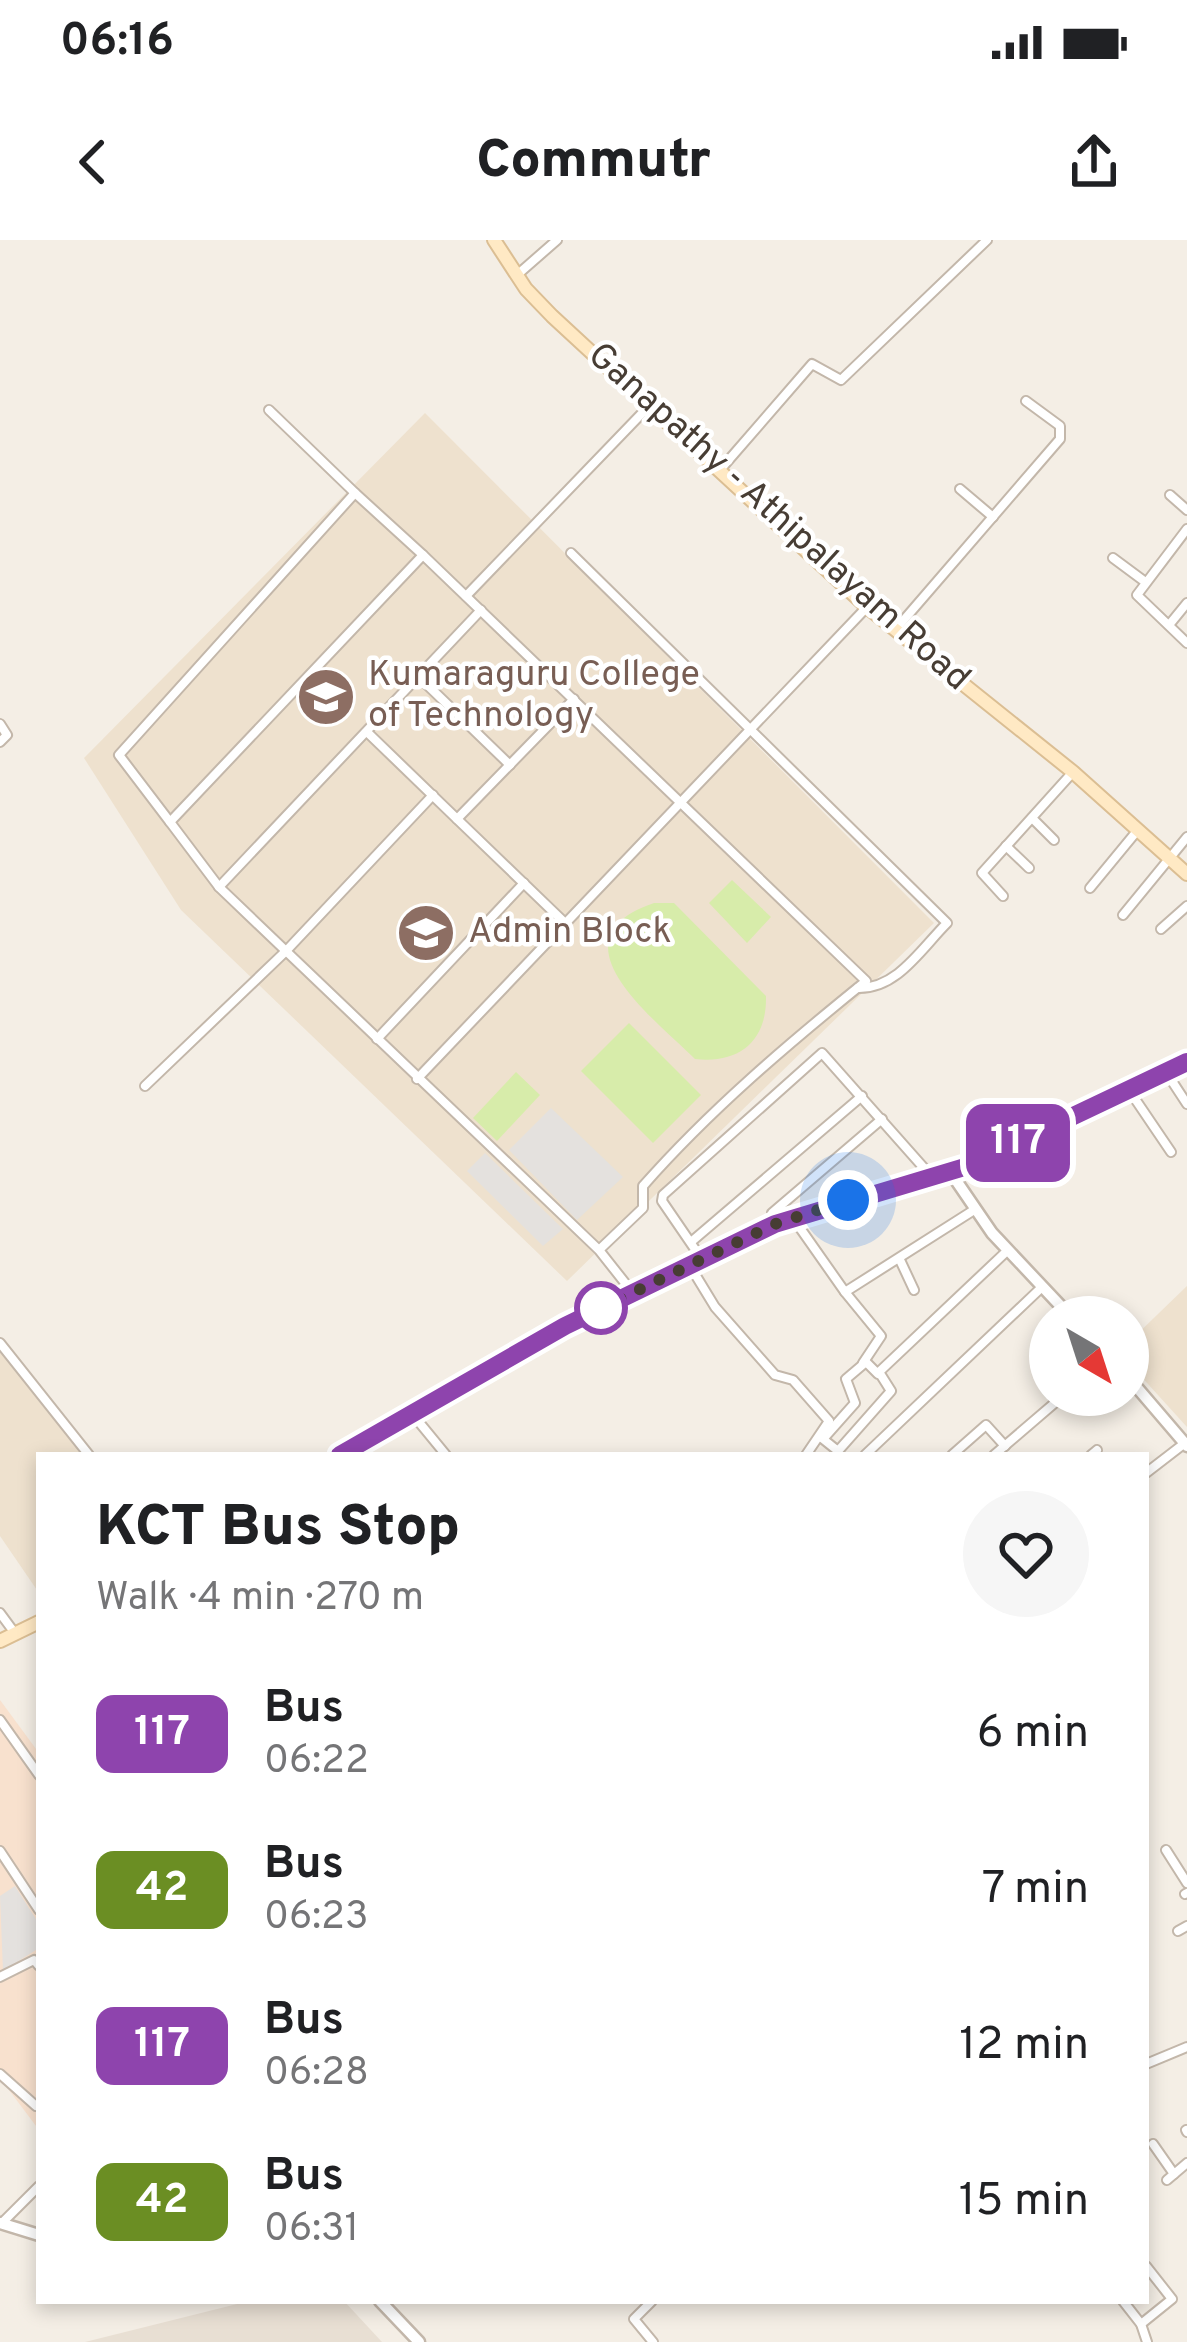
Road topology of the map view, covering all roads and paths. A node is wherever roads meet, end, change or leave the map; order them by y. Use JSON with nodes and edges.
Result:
{"nodes":[{"id":1,"x":494,"y":240,"type":"edge"},
{"id":2,"x":557,"y":240,"type":"edge"},
{"id":3,"x":987,"y":240,"type":"edge"},
{"id":4,"x":516,"y":275,"type":"junction"},
{"id":5,"x":1026,"y":401,"type":"dead end"},
{"id":6,"x":648,"y":407,"type":"junction"},
{"id":7,"x":268,"y":410,"type":"dead end"},
{"id":8,"x":719,"y":471,"type":"junction"},
{"id":9,"x":960,"y":489,"type":"dead end"},
{"id":10,"x":355,"y":493,"type":"junction"},
{"id":11,"x":1170,"y":495,"type":"dead end"},
{"id":12,"x":1187,"y":510,"type":"edge"},
{"id":13,"x":993,"y":517,"type":"junction"},
{"id":14,"x":1187,"y":530,"type":"edge"},
{"id":15,"x":571,"y":553,"type":"dead end"},
{"id":16,"x":424,"y":555,"type":"junction"},
{"id":17,"x":1113,"y":558,"type":"dead end"},
{"id":18,"x":1144,"y":581,"type":"junction"},
{"id":19,"x":466,"y":596,"type":"junction"},
{"id":20,"x":1187,"y":603,"type":"edge"},
{"id":21,"x":867,"y":608,"type":"junction"},
{"id":22,"x":481,"y":610,"type":"junction"},
{"id":23,"x":1168,"y":625,"type":"junction"},
{"id":24,"x":895,"y":630,"type":"junction"},
{"id":25,"x":1187,"y":643,"type":"edge"},
{"id":26,"x":419,"y":677,"type":"junction"},
{"id":27,"x":574,"y":699,"type":"junction"},
{"id":28,"x":0,"y":724,"type":"edge"},
{"id":29,"x":754,"y":728,"type":"junction"},
{"id":30,"x":367,"y":732,"type":"junction"},
{"id":31,"x":0,"y":742,"type":"edge"},
{"id":32,"x":510,"y":765,"type":"junction"},
{"id":33,"x":1073,"y":772,"type":"junction"},
{"id":34,"x":433,"y":795,"type":"junction"},
{"id":35,"x":682,"y":803,"type":"junction"},
{"id":36,"x":1032,"y":818,"type":"junction"},
{"id":37,"x":457,"y":819,"type":"junction"},
{"id":38,"x":170,"y":822,"type":"junction"},
{"id":39,"x":1138,"y":830,"type":"junction"},
{"id":40,"x":1187,"y":837,"type":"edge"},
{"id":41,"x":1054,"y":840,"type":"dead end"},
{"id":42,"x":1006,"y":846,"type":"junction"},
{"id":43,"x":1169,"y":857,"type":"junction"},
{"id":44,"x":1030,"y":868,"type":"dead end"},
{"id":45,"x":1187,"y":874,"type":"edge"},
{"id":46,"x":524,"y":884,"type":"junction"},
{"id":47,"x":219,"y":887,"type":"junction"},
{"id":48,"x":1090,"y":888,"type":"dead end"},
{"id":49,"x":1003,"y":896,"type":"dead end"},
{"id":50,"x":1187,"y":906,"type":"edge"},
{"id":51,"x":1123,"y":915,"type":"dead end"},
{"id":52,"x":566,"y":923,"type":"junction"},
{"id":53,"x":1162,"y":929,"type":"dead end"},
{"id":54,"x":286,"y":951,"type":"junction"},
{"id":55,"x":868,"y":984,"type":"junction"},
{"id":56,"x":376,"y":1040,"type":"junction"},
{"id":57,"x":1187,"y":1062,"type":"edge"},
{"id":58,"x":1166,"y":1072,"type":"junction"},
{"id":59,"x":417,"y":1079,"type":"junction"},
{"id":60,"x":145,"y":1086,"type":"dead end"},
{"id":61,"x":1129,"y":1090,"type":"junction"},
{"id":62,"x":862,"y":1096,"type":"junction"},
{"id":63,"x":1187,"y":1104,"type":"edge"},
{"id":64,"x":883,"y":1119,"type":"junction"},
{"id":65,"x":1171,"y":1152,"type":"dead end"},
{"id":66,"x":951,"y":1173,"type":"junction"},
{"id":67,"x":932,"y":1178,"type":"junction"},
{"id":68,"x":974,"y":1210,"type":"junction"},
{"id":69,"x":793,"y":1218,"type":"junction"},
{"id":70,"x":775,"y":1224,"type":"junction"},
{"id":71,"x":691,"y":1242,"type":"junction"},
{"id":72,"x":599,"y":1250,"type":"junction"},
{"id":73,"x":1008,"y":1250,"type":"junction"},
{"id":74,"x":900,"y":1260,"type":"junction"},
{"id":75,"x":696,"y":1263,"type":"junction"},
{"id":76,"x":1042,"y":1287,"type":"junction"},
{"id":77,"x":914,"y":1290,"type":"dead end"},
{"id":78,"x":845,"y":1292,"type":"junction"},
{"id":79,"x":633,"y":1293,"type":"junction"},
{"id":80,"x":1051,"y":1296,"type":"edge"},
{"id":81,"x":0,"y":1343,"type":"edge"},
{"id":82,"x":863,"y":1363,"type":"junction"},
{"id":83,"x":878,"y":1374,"type":"junction"},
{"id":84,"x":1149,"y":1402,"type":"edge"},
{"id":85,"x":855,"y":1403,"type":"junction"},
{"id":86,"x":414,"y":1416,"type":"junction"},
{"id":87,"x":1039,"y":1416,"type":"edge"},
{"id":88,"x":870,"y":1419,"type":"junction"},
{"id":89,"x":1005,"y":1445,"type":"junction"},
{"id":90,"x":1186,"y":1445,"type":"edge"},
{"id":91,"x":87,"y":1452,"type":"edge"},
{"id":92,"x":346,"y":1452,"type":"edge"},
{"id":93,"x":444,"y":1452,"type":"edge"},
{"id":94,"x":808,"y":1452,"type":"edge"},
{"id":95,"x":868,"y":1452,"type":"edge"},
{"id":96,"x":955,"y":1452,"type":"edge"},
{"id":97,"x":997,"y":1452,"type":"edge"},
{"id":98,"x":1149,"y":1470,"type":"edge"},
{"id":99,"x":0,"y":1612,"type":"edge"},
{"id":100,"x":36,"y":1624,"type":"edge"},
{"id":101,"x":15,"y":1634,"type":"junction"},
{"id":102,"x":0,"y":1641,"type":"edge"},
{"id":103,"x":0,"y":1720,"type":"edge"},
{"id":104,"x":36,"y":1771,"type":"edge"},
{"id":105,"x":1166,"y":1850,"type":"dead end"},
{"id":106,"x":0,"y":1851,"type":"edge"},
{"id":107,"x":1187,"y":1883,"type":"edge"},
{"id":108,"x":36,"y":1905,"type":"edge"},
{"id":109,"x":36,"y":1961,"type":"edge"},
{"id":110,"x":0,"y":1978,"type":"edge"},
{"id":111,"x":1187,"y":2047,"type":"edge"},
{"id":112,"x":1149,"y":2063,"type":"edge"},
{"id":113,"x":0,"y":2074,"type":"edge"},
{"id":114,"x":36,"y":2106,"type":"edge"},
{"id":115,"x":1153,"y":2144,"type":"dead end"},
{"id":116,"x":1187,"y":2163,"type":"edge"},
{"id":117,"x":36,"y":2189,"type":"edge"},
{"id":118,"x":0,"y":2223,"type":"edge"},
{"id":119,"x":36,"y":2234,"type":"edge"},
{"id":120,"x":1149,"y":2270,"type":"edge"},
{"id":121,"x":383,"y":2304,"type":"edge"},
{"id":122,"x":649,"y":2304,"type":"edge"},
{"id":123,"x":1125,"y":2304,"type":"edge"},
{"id":124,"x":1141,"y":2324,"type":"junction"},
{"id":125,"x":419,"y":2342,"type":"edge"},
{"id":126,"x":653,"y":2342,"type":"edge"},
{"id":127,"x":1147,"y":2342,"type":"edge"}],
"edges":[{"from":1,"to":4,"type":"main road","name":"Ganapathy - Athipalayam Road"},
{"from":2,"to":4,"type":"street"},
{"from":3,"to":8,"type":"street"},
{"from":4,"to":6,"type":"main road","name":"Ganapathy - Athipalayam Road"},
{"from":5,"to":13,"type":"street"},
{"from":6,"to":8,"type":"main road","name":"Ganapathy - Athipalayam Road"},
{"from":6,"to":19,"type":"street"},
{"from":7,"to":10,"type":"street"},
{"from":8,"to":21,"type":"main road","name":"Ganapathy - Athipalayam Road"},
{"from":9,"to":13,"type":"street"},
{"from":10,"to":16,"type":"street"},
{"from":10,"to":38,"type":"street"},
{"from":11,"to":12,"type":"street"},
{"from":13,"to":24,"type":"street"},
{"from":14,"to":18,"type":"street"},
{"from":15,"to":29,"type":"street"},
{"from":16,"to":19,"type":"street"},
{"from":16,"to":38,"type":"street"},
{"from":17,"to":18,"type":"street"},
{"from":18,"to":23,"type":"street"},
{"from":19,"to":22,"type":"street"},
{"from":20,"to":23,"type":"street"},
{"from":21,"to":24,"type":"main road","name":"Ganapathy - Athipalayam Road"},
{"from":21,"to":29,"type":"street"},
{"from":22,"to":26,"type":"street"},
{"from":22,"to":27,"type":"street"},
{"from":23,"to":25,"type":"street"},
{"from":24,"to":33,"type":"main road","name":"Ganapathy - Athipalayam Road"},
{"from":26,"to":30,"type":"street"},
{"from":26,"to":32,"type":"street"},
{"from":27,"to":32,"type":"street"},
{"from":27,"to":35,"type":"street"},
{"from":28,"to":31,"type":"street"},
{"from":29,"to":35,"type":"street"},
{"from":29,"to":55,"type":"street"},
{"from":30,"to":34,"type":"street"},
{"from":30,"to":47,"type":"street"},
{"from":32,"to":37,"type":"street"},
{"from":33,"to":36,"type":"street"},
{"from":33,"to":39,"type":"main road","name":"Ganapathy - Athipalayam Road"},
{"from":34,"to":37,"type":"street"},
{"from":34,"to":54,"type":"street"},
{"from":35,"to":52,"type":"street"},
{"from":35,"to":55,"type":"street"},
{"from":36,"to":41,"type":"street"},
{"from":36,"to":42,"type":"street"},
{"from":37,"to":46,"type":"street"},
{"from":38,"to":47,"type":"street"},
{"from":39,"to":43,"type":"main road","name":"Ganapathy - Athipalayam Road"},
{"from":39,"to":48,"type":"street"},
{"from":40,"to":43,"type":"street"},
{"from":42,"to":44,"type":"street"},
{"from":42,"to":49,"type":"street"},
{"from":43,"to":45,"type":"main road","name":"Ganapathy - Athipalayam Road"},
{"from":43,"to":51,"type":"street"},
{"from":46,"to":52,"type":"street"},
{"from":46,"to":56,"type":"street"},
{"from":47,"to":54,"type":"street"},
{"from":50,"to":53,"type":"street"},
{"from":52,"to":59,"type":"street"},
{"from":54,"to":56,"type":"street"},
{"from":54,"to":60,"type":"street"},
{"from":55,"to":72,"type":"street"},
{"from":56,"to":59,"type":"street"},
{"from":57,"to":58,"type":"main road"},
{"from":58,"to":61,"type":"main road"},
{"from":58,"to":63,"type":"street"},
{"from":59,"to":72,"type":"street"},
{"from":61,"to":65,"type":"street"},
{"from":61,"to":66,"type":"main road"},
{"from":62,"to":64,"type":"street"},
{"from":62,"to":71,"type":"street"},
{"from":62,"to":71,"type":"street"},
{"from":64,"to":67,"type":"street"},
{"from":64,"to":70,"type":"street"},
{"from":66,"to":67,"type":"main road"},
{"from":66,"to":68,"type":"street"},
{"from":67,"to":69,"type":"main road"},
{"from":68,"to":73,"type":"street"},
{"from":68,"to":74,"type":"street"},
{"from":69,"to":70,"type":"main road"},
{"from":69,"to":78,"type":"street"},
{"from":70,"to":75,"type":"main road"},
{"from":71,"to":75,"type":"street"},
{"from":72,"to":79,"type":"street"},
{"from":73,"to":76,"type":"street"},
{"from":73,"to":83,"type":"street"},
{"from":74,"to":77,"type":"street"},
{"from":74,"to":78,"type":"street"},
{"from":75,"to":79,"type":"main road"},
{"from":75,"to":94,"type":"street"},
{"from":76,"to":80,"type":"street"},
{"from":76,"to":95,"type":"street"},
{"from":78,"to":82,"type":"street"},
{"from":79,"to":86,"type":"main road"},
{"from":81,"to":91,"type":"street"},
{"from":82,"to":83,"type":"street"},
{"from":82,"to":85,"type":"street"},
{"from":83,"to":88,"type":"street"},
{"from":84,"to":90,"type":"street"},
{"from":85,"to":88,"type":"street"},
{"from":85,"to":88,"type":"street"},
{"from":86,"to":92,"type":"main road"},
{"from":86,"to":93,"type":"street"},
{"from":87,"to":89,"type":"street"},
{"from":89,"to":96,"type":"street"},
{"from":89,"to":97,"type":"street"},
{"from":90,"to":98,"type":"street"},
{"from":99,"to":101,"type":"street"},
{"from":100,"to":101,"type":"main road"},
{"from":101,"to":102,"type":"main road"},
{"from":103,"to":104,"type":"street"},
{"from":105,"to":107,"type":"street"},
{"from":106,"to":108,"type":"street"},
{"from":109,"to":110,"type":"street"},
{"from":111,"to":112,"type":"street"},
{"from":113,"to":114,"type":"street"},
{"from":115,"to":116,"type":"street"},
{"from":117,"to":118,"type":"street"},
{"from":118,"to":119,"type":"street"},
{"from":120,"to":124,"type":"street"},
{"from":121,"to":125,"type":"street"},
{"from":122,"to":126,"type":"street"},
{"from":123,"to":124,"type":"street"},
{"from":124,"to":127,"type":"street"}]}
